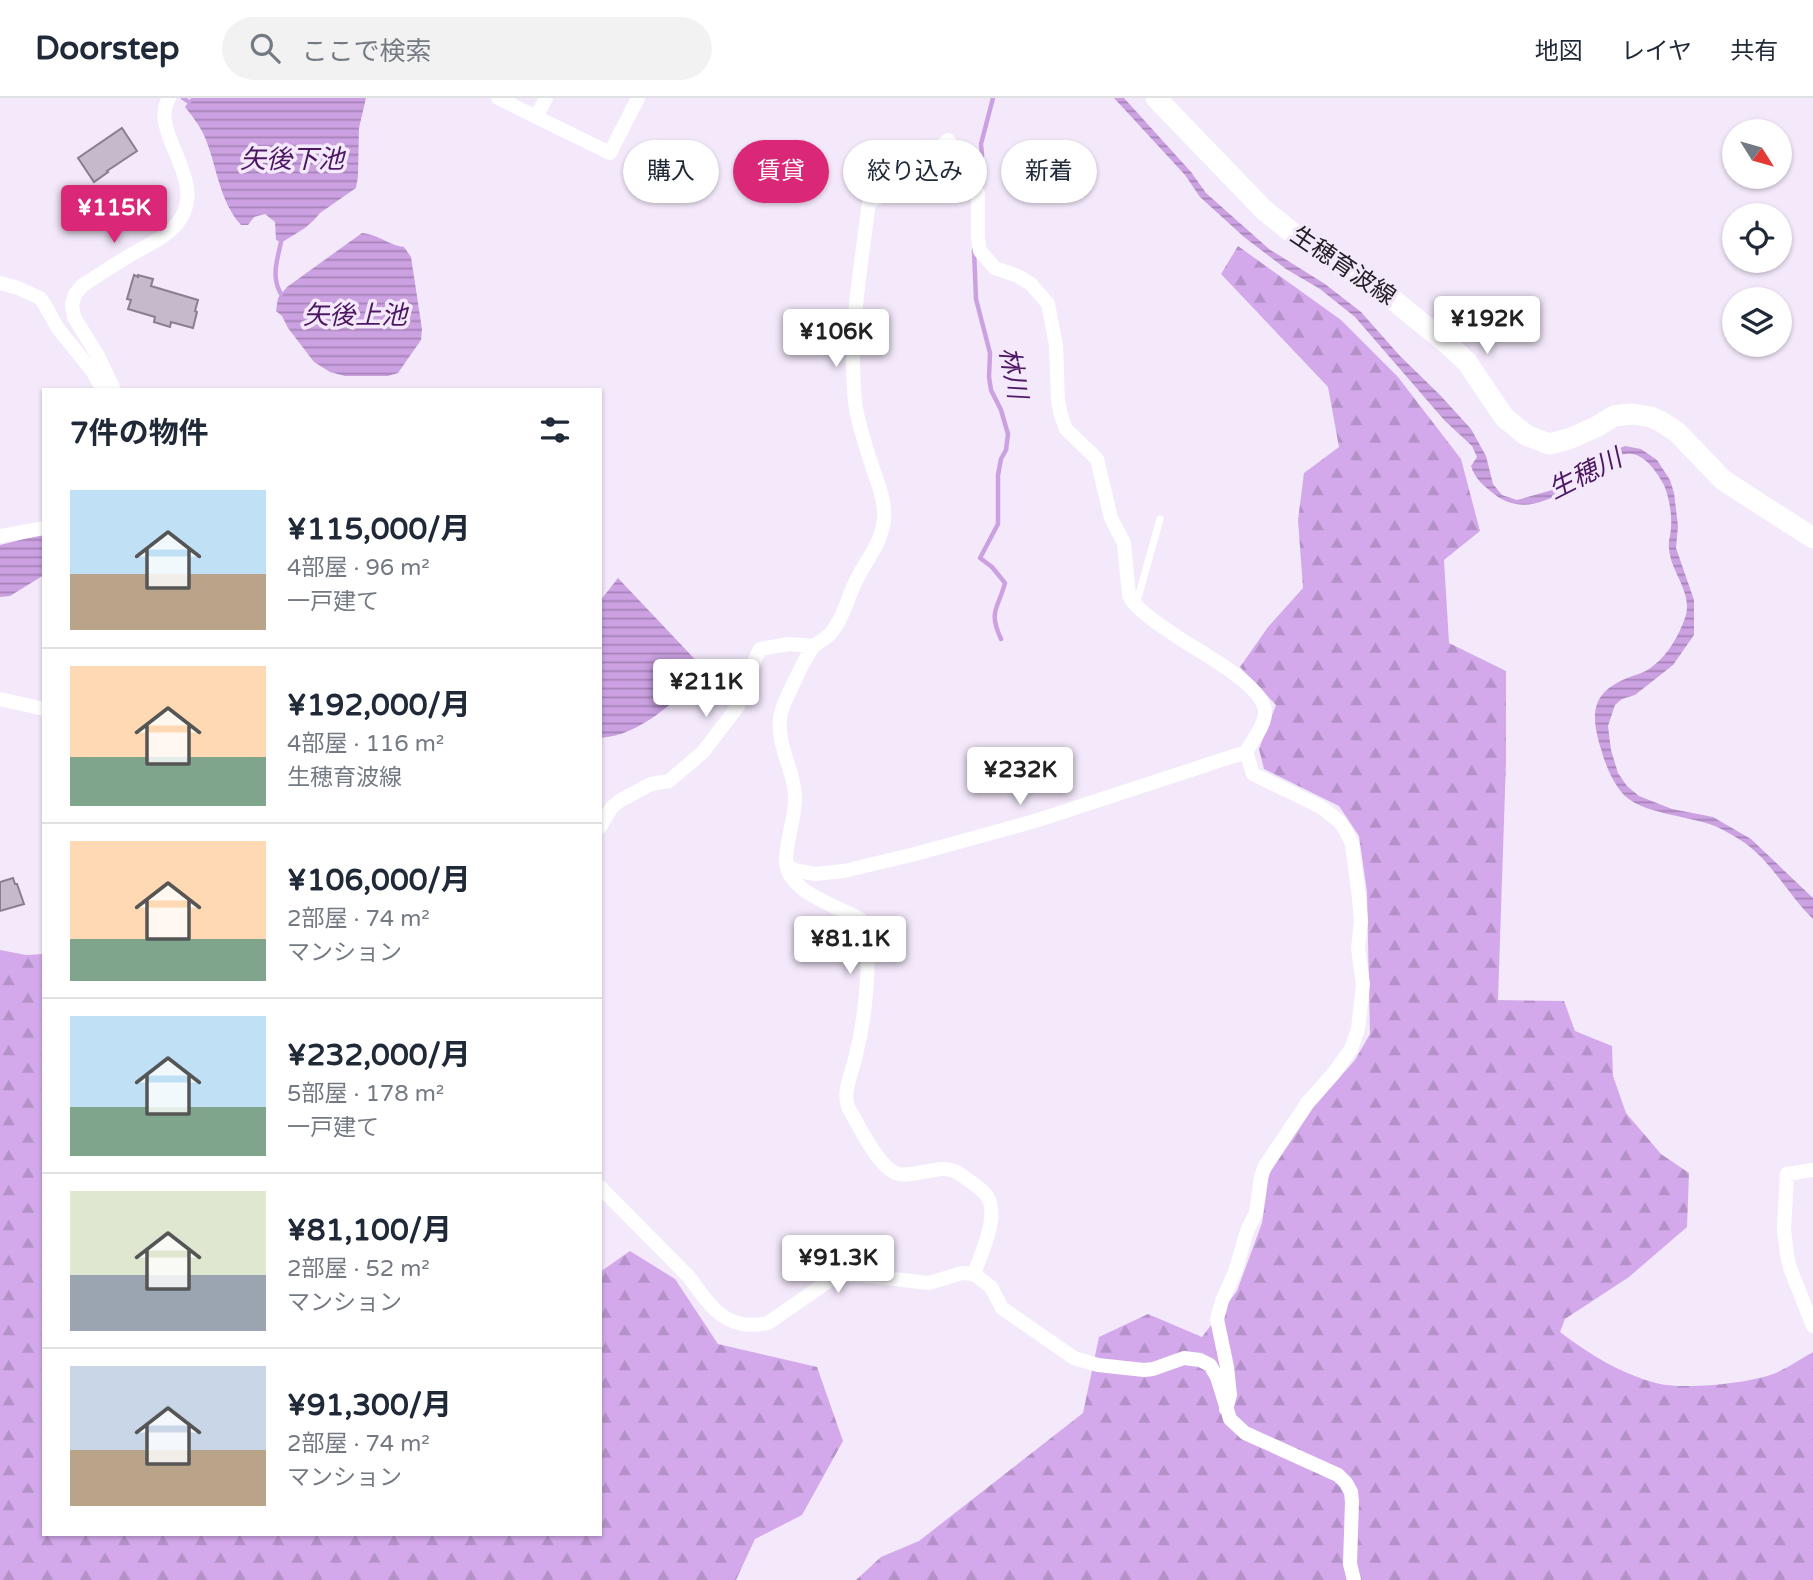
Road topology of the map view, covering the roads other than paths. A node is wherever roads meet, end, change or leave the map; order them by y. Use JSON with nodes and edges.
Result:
{"nodes":[{"id":1,"x":169,"y":98,"type":"edge"},
{"id":2,"x":498,"y":98,"type":"edge"},
{"id":3,"x":546,"y":98,"type":"edge"},
{"id":4,"x":638,"y":98,"type":"edge"},
{"id":5,"x":1156,"y":98,"type":"edge"},
{"id":6,"x":537,"y":117,"type":"junction"},
{"id":7,"x":0,"y":283,"type":"edge"},
{"id":8,"x":102,"y":388,"type":"edge"},
{"id":9,"x":113,"y":388,"type":"edge"},
{"id":10,"x":1160,"y":519,"type":"dead end"},
{"id":11,"x":42,"y":528,"type":"edge"},
{"id":12,"x":0,"y":536,"type":"edge"},
{"id":13,"x":1813,"y":538,"type":"edge"},
{"id":14,"x":1136,"y":605,"type":"junction"},
{"id":15,"x":814,"y":646,"type":"junction"},
{"id":16,"x":0,"y":699,"type":"edge"},
{"id":17,"x":42,"y":709,"type":"edge"},
{"id":18,"x":1245,"y":752,"type":"junction"},
{"id":19,"x":602,"y":823,"type":"edge"},
{"id":20,"x":786,"y":864,"type":"junction"},
{"id":21,"x":1813,"y":1170,"type":"edge"},
{"id":22,"x":602,"y":1189,"type":"edge"},
{"id":23,"x":974,"y":1274,"type":"junction"},
{"id":24,"x":1813,"y":1326,"type":"edge"},
{"id":25,"x":1226,"y":1409,"type":"junction"},
{"id":26,"x":1354,"y":1580,"type":"edge"}],
"edges":[{"from":1,"to":9,"type":"street"},
{"from":2,"to":6,"type":"street"},
{"from":3,"to":6,"type":"street"},
{"from":4,"to":6,"type":"street"},
{"from":5,"to":13,"type":"main road","name":"生穂育波線"},
{"from":7,"to":8,"type":"street"},
{"from":10,"to":14,"type":"lane"},
{"from":11,"to":12,"type":"street"},
{"from":14,"to":15,"type":"street"},
{"from":14,"to":18,"type":"street"},
{"from":15,"to":19,"type":"street"},
{"from":15,"to":20,"type":"street"},
{"from":16,"to":17,"type":"street"},
{"from":18,"to":20,"type":"street"},
{"from":18,"to":25,"type":"street"},
{"from":20,"to":23,"type":"street"},
{"from":21,"to":24,"type":"street"},
{"from":22,"to":23,"type":"street"},
{"from":23,"to":25,"type":"street"},
{"from":25,"to":26,"type":"street"}]}
